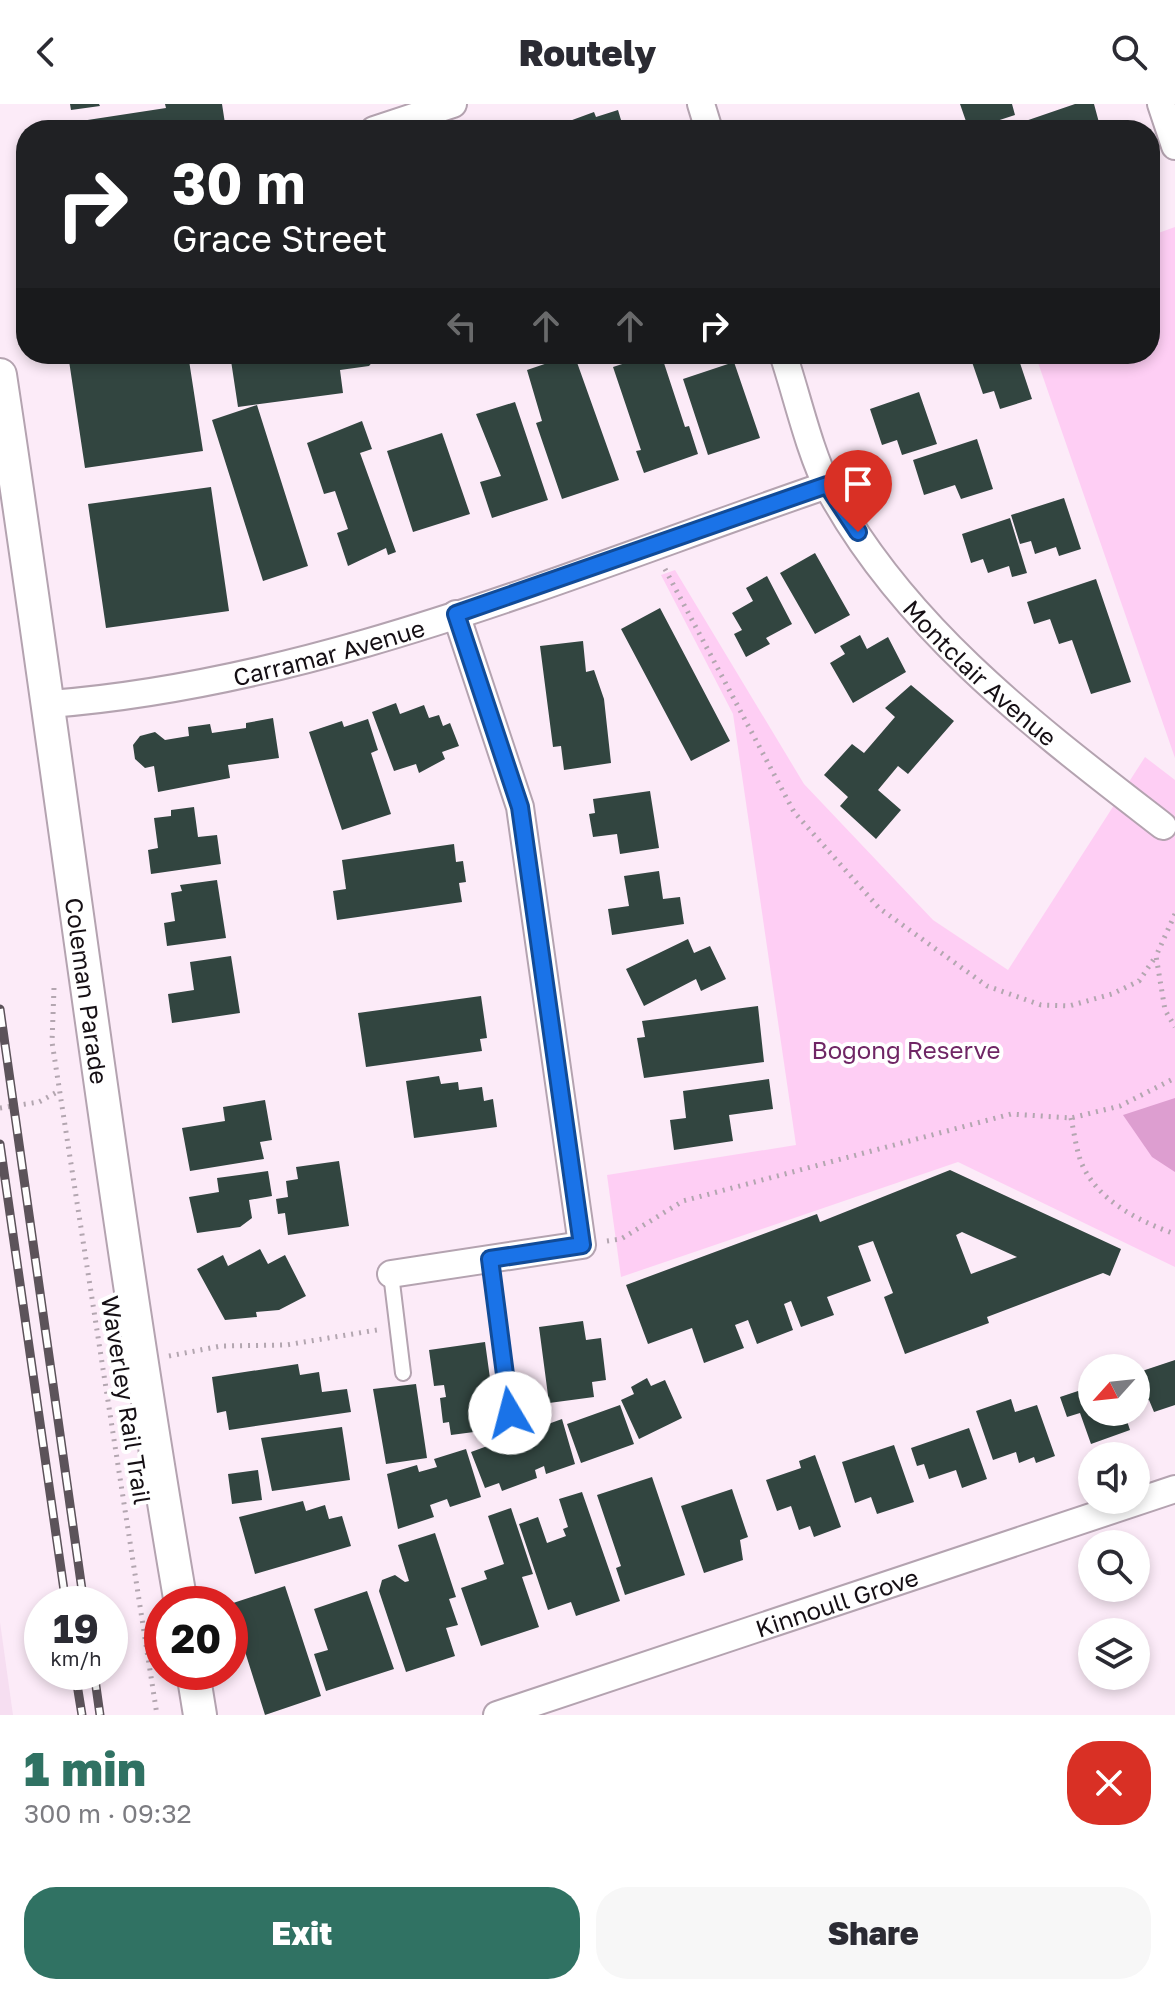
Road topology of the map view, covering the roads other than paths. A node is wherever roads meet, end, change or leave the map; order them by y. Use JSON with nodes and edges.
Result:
{"nodes":[{"id":1,"x":453,"y":104,"type":"edge"},
{"id":2,"x":1161,"y":104,"type":"edge"},
{"id":3,"x":404,"y":120,"type":"edge"},
{"id":4,"x":1175,"y":146,"type":"edge"},
{"id":5,"x":786,"y":364,"type":"edge"},
{"id":6,"x":0,"y":375,"type":"edge"},
{"id":7,"x":827,"y":485,"type":"junction"},
{"id":8,"x":456,"y":614,"type":"junction"},
{"id":9,"x":50,"y":704,"type":"junction"},
{"id":10,"x":1169,"y":829,"type":"edge"},
{"id":11,"x":490,"y":1259,"type":"junction"},
{"id":12,"x":391,"y":1274,"type":"joint"},
{"id":13,"x":403,"y":1373,"type":"dead end"},
{"id":14,"x":510,"y":1413,"type":"dead end"},
{"id":15,"x":1175,"y":1489,"type":"edge"},
{"id":16,"x":178,"y":1586,"type":"edge"},
{"id":17,"x":196,"y":1690,"type":"edge"},
{"id":18,"x":200,"y":1715,"type":"edge"},
{"id":19,"x":497,"y":1715,"type":"edge"}],
"edges":[{"from":1,"to":3,"type":"street"},
{"from":2,"to":4,"type":"street"},
{"from":5,"to":7,"type":"street","name":"Montclair Avenue"},
{"from":6,"to":9,"type":"street","name":"Coleman Parade"},
{"from":7,"to":8,"type":"street","name":"Carramar Avenue"},
{"from":7,"to":10,"type":"street","name":"Montclair Avenue"},
{"from":8,"to":9,"type":"street","name":"Carramar Avenue"},
{"from":8,"to":11,"type":"street"},
{"from":9,"to":16,"type":"street","name":"Coleman Parade"},
{"from":11,"to":12,"type":"street"},
{"from":11,"to":14,"type":"lane"},
{"from":12,"to":13,"type":"lane"},
{"from":15,"to":19,"type":"street","name":"Kinnoull Grove"},
{"from":17,"to":18,"type":"street"}]}
